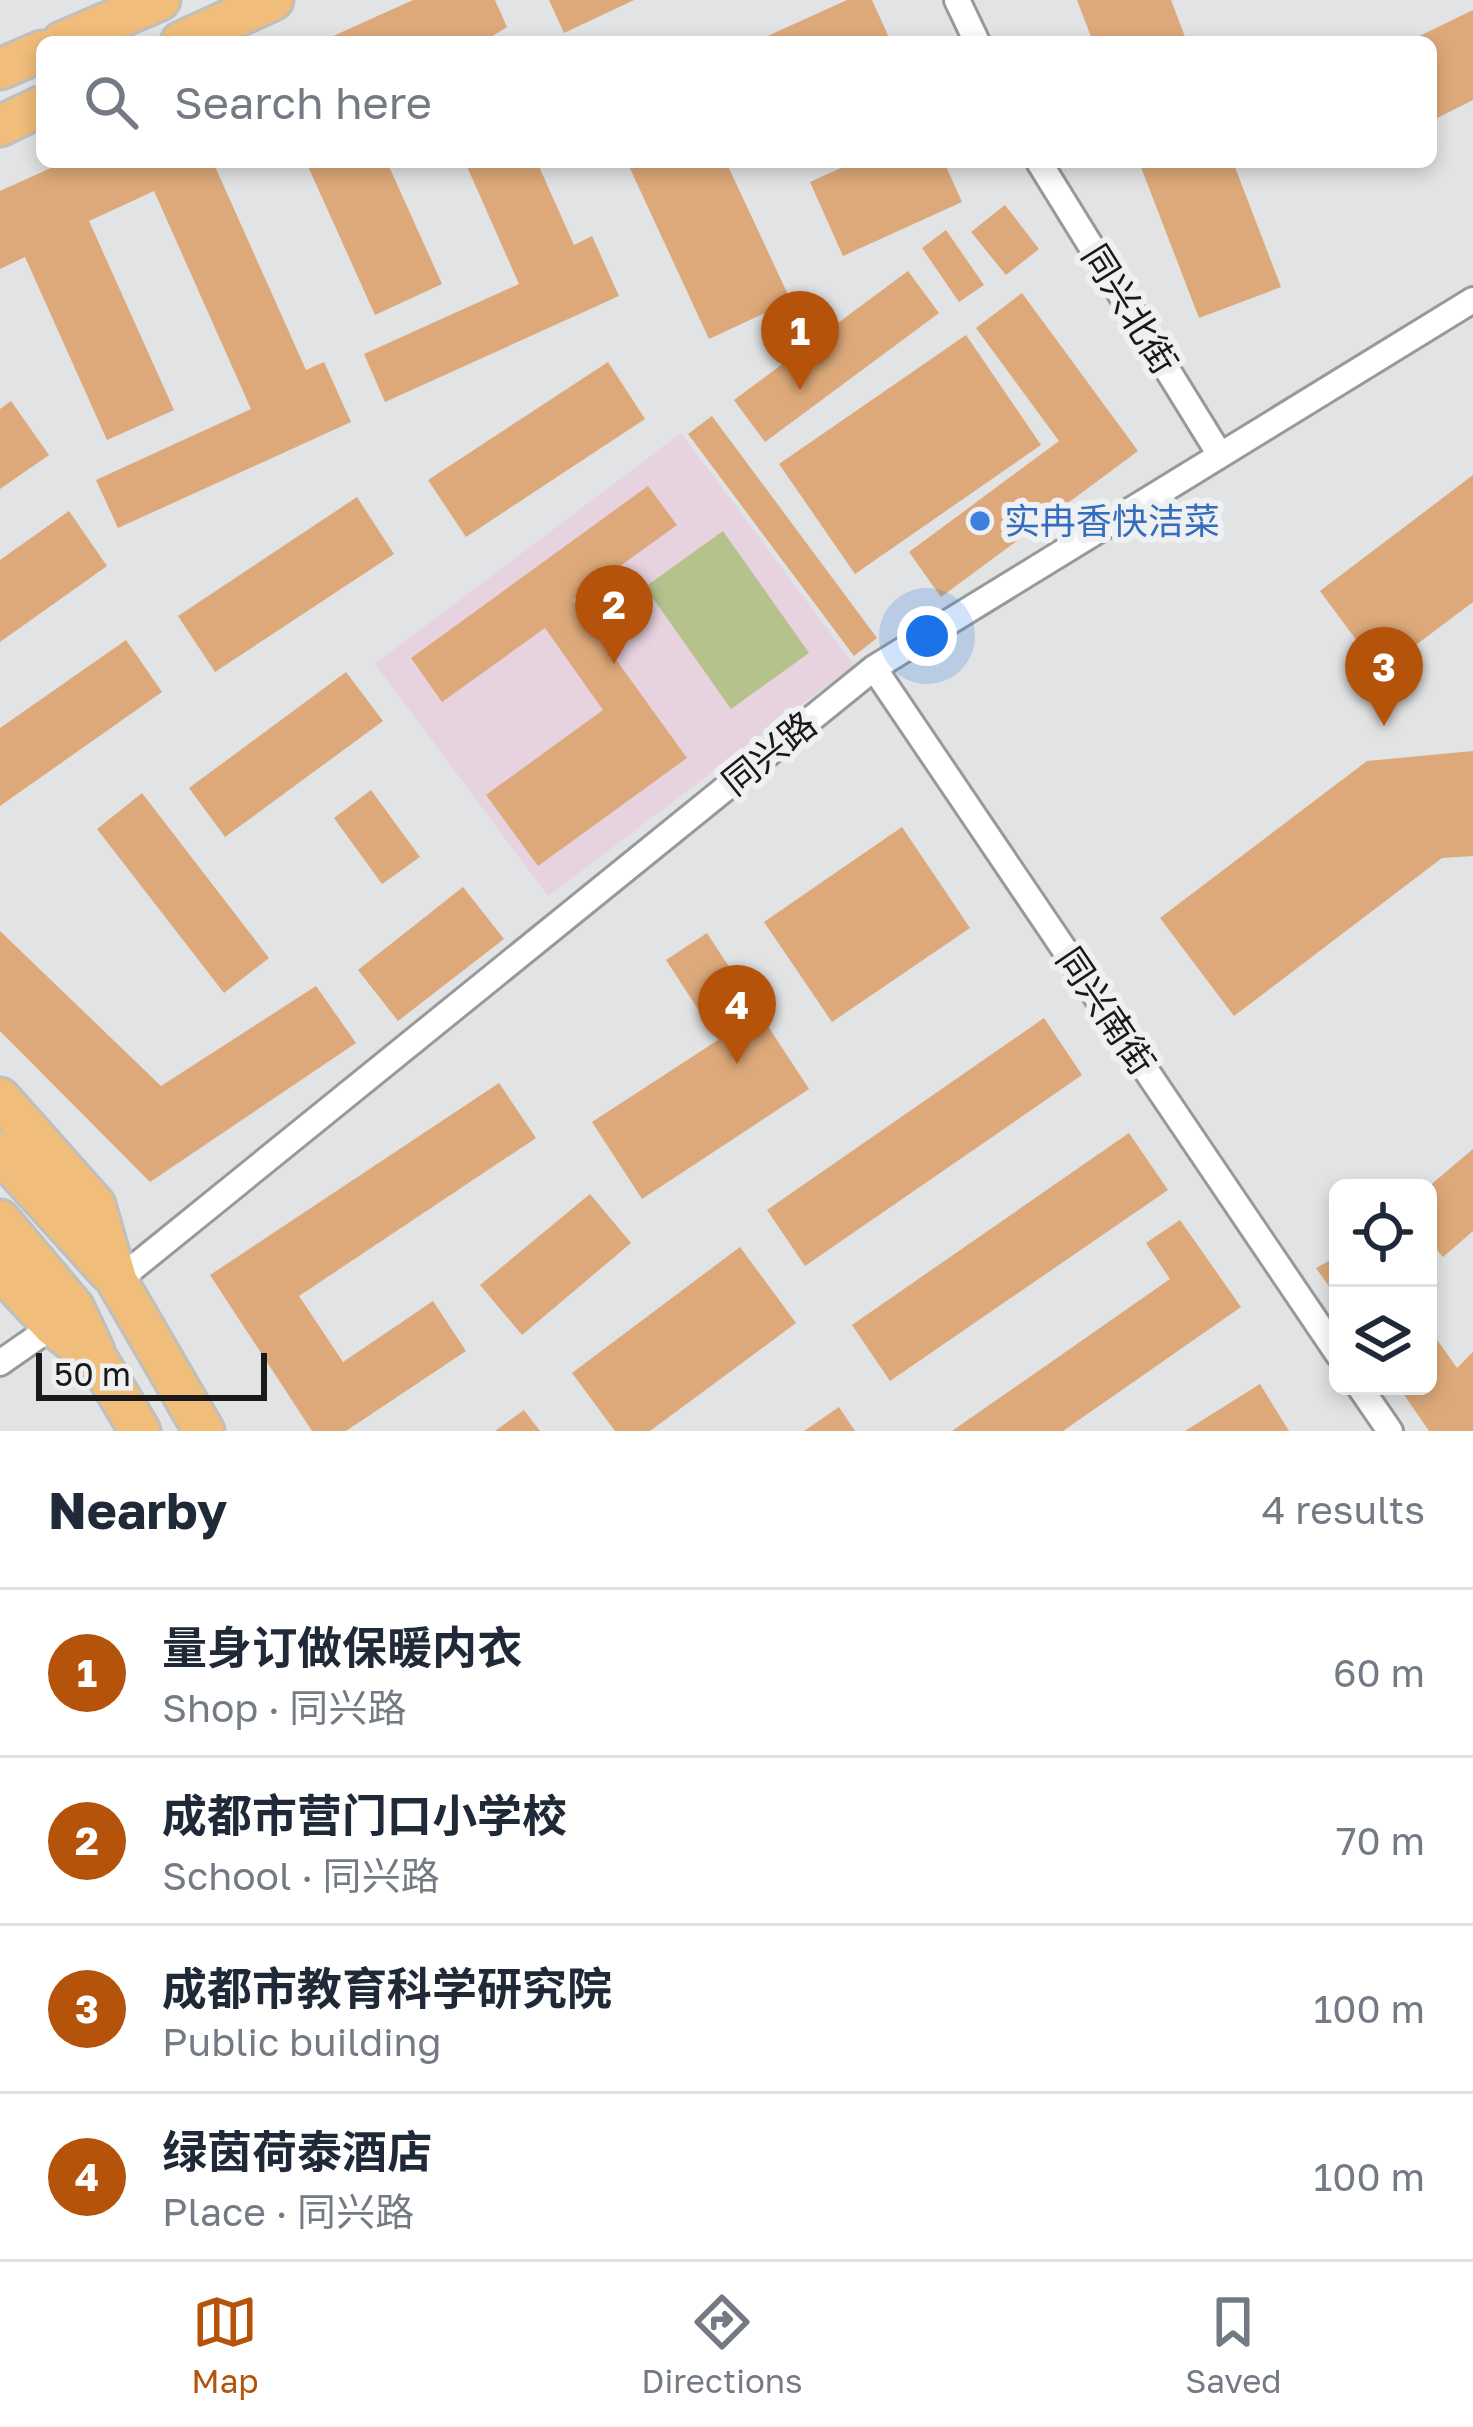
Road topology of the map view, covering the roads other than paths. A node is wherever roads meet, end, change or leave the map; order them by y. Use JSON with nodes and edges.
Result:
{"nodes":[{"id":1,"x":160,"y":0,"type":"edge"},
{"id":2,"x":273,"y":0,"type":"edge"},
{"id":3,"x":957,"y":0,"type":"edge"},
{"id":4,"x":76,"y":36,"type":"edge"},
{"id":5,"x":195,"y":36,"type":"edge"},
{"id":6,"x":974,"y":36,"type":"edge"},
{"id":7,"x":36,"y":54,"type":"edge"},
{"id":8,"x":0,"y":69,"type":"edge"},
{"id":9,"x":36,"y":109,"type":"edge"},
{"id":10,"x":0,"y":126,"type":"edge"},
{"id":11,"x":1044,"y":168,"type":"edge"},
{"id":12,"x":1473,"y":300,"type":"edge"},
{"id":13,"x":1220,"y":455,"type":"junction"},
{"id":14,"x":874,"y":668,"type":"junction"},
{"id":15,"x":0,"y":1098,"type":"edge"},
{"id":16,"x":7,"y":1160,"type":"edge"},
{"id":17,"x":0,"y":1220,"type":"edge"},
{"id":18,"x":0,"y":1269,"type":"edge"},
{"id":19,"x":116,"y":1281,"type":"junction"},
{"id":20,"x":53,"y":1326,"type":"junction"},
{"id":21,"x":1329,"y":1341,"type":"edge"},
{"id":22,"x":99,"y":1362,"type":"junction"},
{"id":23,"x":0,"y":1363,"type":"edge"},
{"id":24,"x":1365,"y":1395,"type":"edge"},
{"id":25,"x":140,"y":1431,"type":"edge"},
{"id":26,"x":204,"y":1431,"type":"edge"},
{"id":27,"x":1390,"y":1431,"type":"edge"}],
"edges":[{"from":1,"to":4,"type":"main road"},
{"from":2,"to":5,"type":"main road"},
{"from":3,"to":6,"type":"street"},
{"from":7,"to":8,"type":"main road"},
{"from":9,"to":10,"type":"main road"},
{"from":11,"to":13,"type":"street","name":"同兴北街"},
{"from":12,"to":13,"type":"street","name":"同兴路"},
{"from":13,"to":14,"type":"street","name":"同兴路"},
{"from":14,"to":19,"type":"street","name":"同兴路"},
{"from":14,"to":21,"type":"street","name":"同兴南街"},
{"from":15,"to":19,"type":"main road"},
{"from":16,"to":19,"type":"main road"},
{"from":17,"to":22,"type":"main road"},
{"from":18,"to":20,"type":"main road"},
{"from":19,"to":26,"type":"main road"},
{"from":20,"to":22,"type":"main road"},
{"from":20,"to":23,"type":"street"},
{"from":22,"to":25,"type":"main road"},
{"from":24,"to":27,"type":"street"}]}
